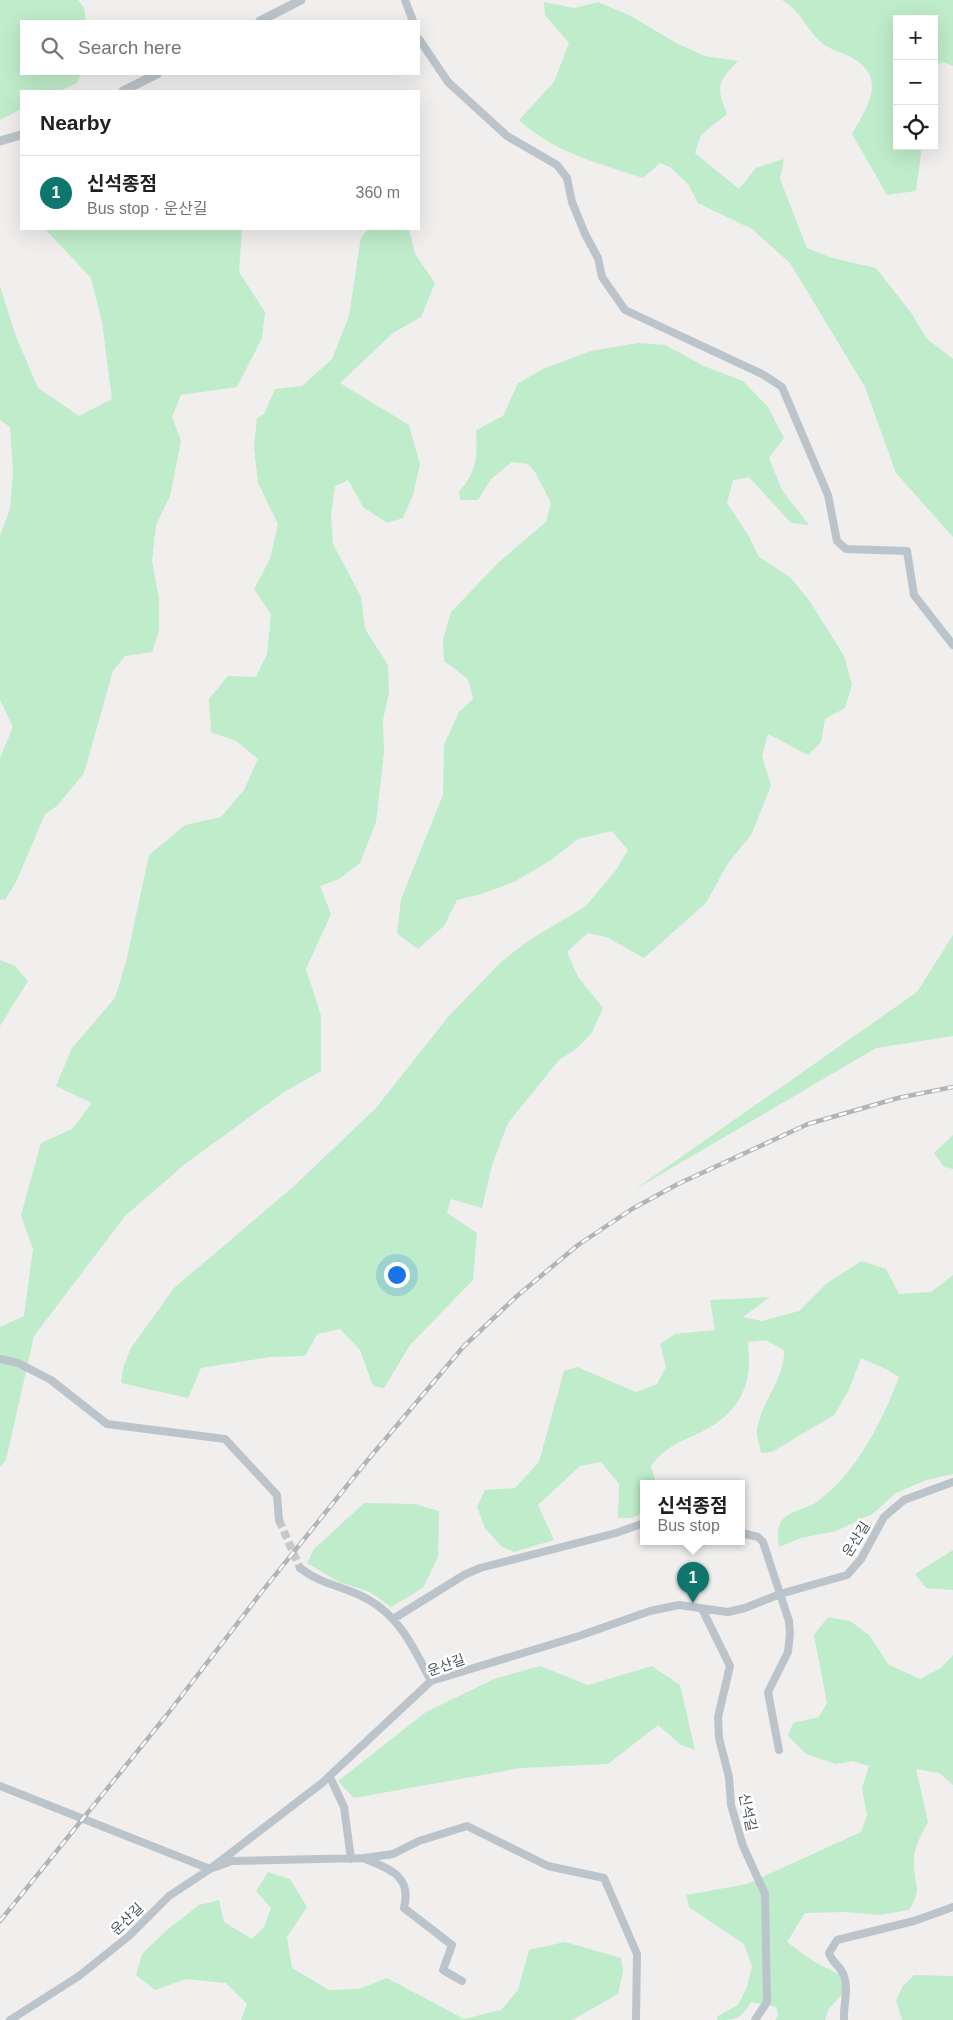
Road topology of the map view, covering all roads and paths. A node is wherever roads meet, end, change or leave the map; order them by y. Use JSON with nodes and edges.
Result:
{"nodes":[{"id":1,"x":301,"y":0,"type":"edge"},
{"id":2,"x":405,"y":0,"type":"edge"},
{"id":3,"x":262,"y":20,"type":"edge"},
{"id":4,"x":412,"y":20,"type":"edge"},
{"id":5,"x":420,"y":40,"type":"edge"},
{"id":6,"x":155,"y":75,"type":"edge"},
{"id":7,"x":125,"y":90,"type":"edge"},
{"id":8,"x":20,"y":135,"type":"edge"},
{"id":9,"x":0,"y":141,"type":"edge"},
{"id":10,"x":953,"y":645,"type":"edge"},
{"id":11,"x":0,"y":1359,"type":"edge"},
{"id":12,"x":953,"y":1482,"type":"edge"},
{"id":13,"x":279,"y":1520,"type":"tunnel mouth"},
{"id":14,"x":640,"y":1525,"type":"edge"},
{"id":15,"x":745,"y":1534,"type":"edge"},
{"id":16,"x":300,"y":1568,"type":"tunnel mouth"},
{"id":17,"x":780,"y":1594,"type":"junction"},
{"id":18,"x":702,"y":1609,"type":"junction"},
{"id":19,"x":393,"y":1619,"type":"junction"},
{"id":20,"x":431,"y":1681,"type":"junction"},
{"id":21,"x":778,"y":1750,"type":"dead end"},
{"id":22,"x":330,"y":1777,"type":"junction"},
{"id":23,"x":0,"y":1786,"type":"edge"},
{"id":24,"x":364,"y":1858,"type":"junction"},
{"id":25,"x":351,"y":1859,"type":"junction"},
{"id":26,"x":210,"y":1869,"type":"junction"},
{"id":27,"x":953,"y":1907,"type":"edge"},
{"id":28,"x":462,"y":1981,"type":"dead end"},
{"id":29,"x":10,"y":2020,"type":"edge"},
{"id":30,"x":636,"y":2020,"type":"edge"},
{"id":31,"x":755,"y":2020,"type":"edge"},
{"id":32,"x":844,"y":2020,"type":"edge"}],
"edges":[{"from":1,"to":3,"type":"street"},
{"from":2,"to":4,"type":"street"},
{"from":5,"to":10,"type":"street"},
{"from":6,"to":7,"type":"street"},
{"from":8,"to":9,"type":"street"},
{"from":11,"to":13,"type":"street"},
{"from":12,"to":17,"type":"street","name":"운산길"},
{"from":14,"to":19,"type":"street"},
{"from":15,"to":17,"type":"street"},
{"from":16,"to":19,"type":"street"},
{"from":17,"to":18,"type":"street","name":"운산길"},
{"from":17,"to":21,"type":"street"},
{"from":18,"to":20,"type":"street","name":"운산길"},
{"from":18,"to":31,"type":"street","name":"신석길"},
{"from":19,"to":20,"type":"street"},
{"from":20,"to":22,"type":"street","name":"운산길"},
{"from":22,"to":25,"type":"street"},
{"from":22,"to":26,"type":"street","name":"운산길"},
{"from":23,"to":26,"type":"street"},
{"from":24,"to":25,"type":"street"},
{"from":24,"to":28,"type":"street"},
{"from":24,"to":30,"type":"street"},
{"from":25,"to":26,"type":"street"},
{"from":26,"to":29,"type":"street","name":"운산길"},
{"from":27,"to":32,"type":"street"}]}
